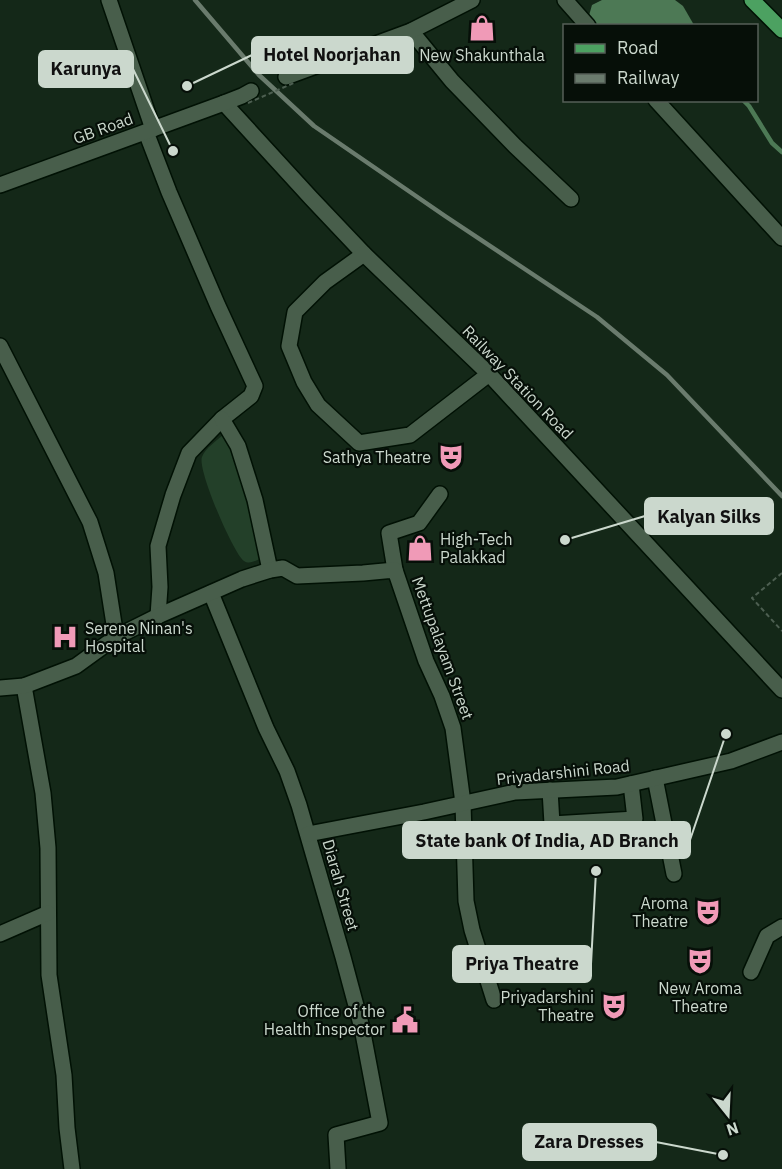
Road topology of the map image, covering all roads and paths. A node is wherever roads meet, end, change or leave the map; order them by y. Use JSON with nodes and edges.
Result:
{"nodes":[{"id":1,"x":109,"y":0,"type":"edge"},
{"id":2,"x":472,"y":0,"type":"edge"},
{"id":3,"x":565,"y":0,"type":"edge"},
{"id":4,"x":752,"y":0,"type":"edge"},
{"id":5,"x":586,"y":24,"type":"edge"},
{"id":6,"x":782,"y":30,"type":"edge"},
{"id":7,"x":411,"y":31,"type":"junction"},
{"id":8,"x":291,"y":79,"type":"joint"},
{"id":9,"x":249,"y":97,"type":"joint"},
{"id":10,"x":658,"y":102,"type":"edge"},
{"id":11,"x":224,"y":103,"type":"junction"},
{"id":12,"x":149,"y":130,"type":"junction"},
{"id":13,"x":0,"y":185,"type":"edge"},
{"id":14,"x":571,"y":199,"type":"dead end"},
{"id":15,"x":782,"y":238,"type":"edge"},
{"id":16,"x":364,"y":254,"type":"junction"},
{"id":17,"x":0,"y":346,"type":"edge"},
{"id":18,"x":489,"y":375,"type":"junction"},
{"id":19,"x":222,"y":419,"type":"junction"},
{"id":20,"x":440,"y":495,"type":"dead end"},
{"id":21,"x":270,"y":570,"type":"junction"},
{"id":22,"x":395,"y":570,"type":"junction"},
{"id":23,"x":782,"y":573,"type":"edge"},
{"id":24,"x":211,"y":592,"type":"junction"},
{"id":25,"x":158,"y":616,"type":"junction"},
{"id":26,"x":782,"y":631,"type":"edge"},
{"id":27,"x":116,"y":638,"type":"junction"},
{"id":28,"x":24,"y":686,"type":"junction"},
{"id":29,"x":0,"y":688,"type":"edge"},
{"id":30,"x":782,"y":690,"type":"edge"},
{"id":31,"x":782,"y":741,"type":"edge"},
{"id":32,"x":655,"y":778,"type":"junction"},
{"id":33,"x":631,"y":784,"type":"junction"},
{"id":34,"x":550,"y":790,"type":"junction"},
{"id":35,"x":463,"y":803,"type":"junction"},
{"id":36,"x":308,"y":834,"type":"junction"},
{"id":37,"x":674,"y":874,"type":"dead end"},
{"id":38,"x":48,"y":913,"type":"junction"},
{"id":39,"x":782,"y":927,"type":"edge"},
{"id":40,"x":0,"y":934,"type":"edge"},
{"id":41,"x":751,"y":972,"type":"dead end"},
{"id":42,"x":494,"y":1000,"type":"dead end"},
{"id":43,"x":72,"y":1169,"type":"edge"},
{"id":44,"x":338,"y":1169,"type":"edge"}],
"edges":[{"from":1,"to":12,"type":"street"},
{"from":2,"to":7,"type":"street"},
{"from":3,"to":5,"type":"street"},
{"from":4,"to":6,"type":"main road"},
{"from":7,"to":8,"type":"street"},
{"from":7,"to":14,"type":"street"},
{"from":8,"to":9,"type":"path","bridge":true},
{"from":9,"to":11,"type":"street","name":"GB Road"},
{"from":10,"to":15,"type":"street"},
{"from":11,"to":12,"type":"street","name":"GB Road"},
{"from":11,"to":16,"type":"street","name":"Railway Station Road"},
{"from":12,"to":13,"type":"street","name":"GB Road"},
{"from":12,"to":19,"type":"street"},
{"from":16,"to":18,"type":"street","name":"Railway Station Road"},
{"from":16,"to":18,"type":"street"},
{"from":17,"to":27,"type":"street"},
{"from":18,"to":30,"type":"street","name":"Railway Station Road"},
{"from":19,"to":21,"type":"street"},
{"from":19,"to":25,"type":"street"},
{"from":20,"to":22,"type":"street"},
{"from":21,"to":22,"type":"street","name":"Mettupalayam Street"},
{"from":21,"to":24,"type":"street"},
{"from":22,"to":35,"type":"street","name":"Mettupalayam Street"},
{"from":23,"to":26,"type":"path"},
{"from":24,"to":25,"type":"street"},
{"from":24,"to":36,"type":"street","name":"Diarah Street"},
{"from":25,"to":27,"type":"street"},
{"from":27,"to":28,"type":"street"},
{"from":28,"to":29,"type":"street"},
{"from":28,"to":38,"type":"street"},
{"from":31,"to":32,"type":"street","name":"Priyadarshini Road"},
{"from":32,"to":33,"type":"street","name":"Priyadarshini Road"},
{"from":32,"to":37,"type":"street"},
{"from":33,"to":34,"type":"street","name":"Priyadarshini Road"},
{"from":33,"to":34,"type":"street"},
{"from":34,"to":35,"type":"street","name":"Priyadarshini Road"},
{"from":35,"to":36,"type":"street","name":"Priyadarshini Road"},
{"from":35,"to":42,"type":"street","name":"Mettupalayam Street"},
{"from":36,"to":44,"type":"street","name":"Diarah Street"},
{"from":38,"to":40,"type":"street"},
{"from":38,"to":43,"type":"street"},
{"from":39,"to":41,"type":"street"}]}
